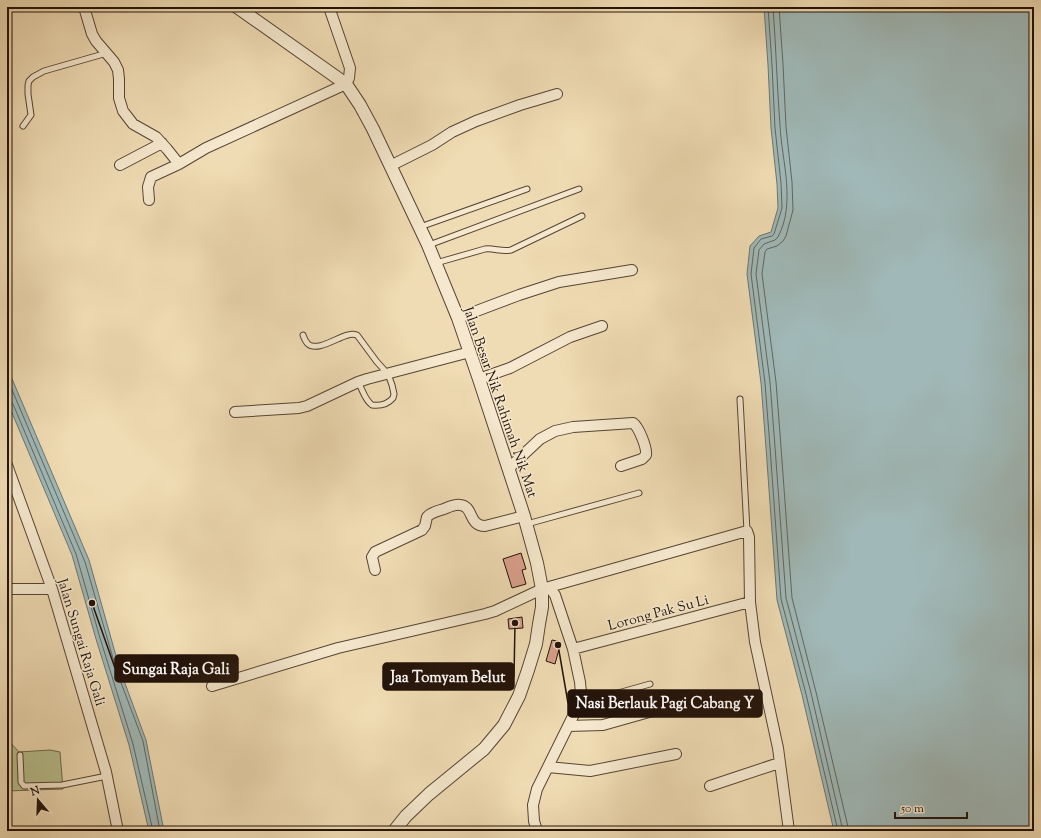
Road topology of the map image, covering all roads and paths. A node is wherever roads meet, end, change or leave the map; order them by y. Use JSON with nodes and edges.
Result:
{"nodes":[{"id":1,"x":84,"y":7,"type":"edge"},
{"id":2,"x":237,"y":7,"type":"edge"},
{"id":3,"x":329,"y":7,"type":"edge"},
{"id":4,"x":107,"y":53,"type":"junction"},
{"id":5,"x":346,"y":84,"type":"junction"},
{"id":6,"x":557,"y":94,"type":"dead end"},
{"id":7,"x":23,"y":126,"type":"dead end"},
{"id":8,"x":162,"y":143,"type":"junction"},
{"id":9,"x":179,"y":164,"type":"junction"},
{"id":10,"x":120,"y":165,"type":"dead end"},
{"id":11,"x":390,"y":166,"type":"junction"},
{"id":12,"x":527,"y":189,"type":"dead end"},
{"id":13,"x":579,"y":189,"type":"dead end"},
{"id":14,"x":149,"y":200,"type":"dead end"},
{"id":15,"x":582,"y":216,"type":"dead end"},
{"id":16,"x":419,"y":227,"type":"junction"},
{"id":17,"x":428,"y":245,"type":"junction"},
{"id":18,"x":436,"y":263,"type":"junction"},
{"id":19,"x":632,"y":270,"type":"dead end"},
{"id":20,"x":458,"y":318,"type":"junction"},
{"id":21,"x":602,"y":326,"type":"dead end"},
{"id":22,"x":303,"y":335,"type":"dead end"},
{"id":23,"x":470,"y":352,"type":"junction"},
{"id":24,"x":388,"y":374,"type":"junction"},
{"id":25,"x":479,"y":379,"type":"junction"},
{"id":26,"x":358,"y":382,"type":"junction"},
{"id":27,"x":740,"y":399,"type":"dead end"},
{"id":28,"x":235,"y":412,"type":"dead end"},
{"id":29,"x":7,"y":465,"type":"edge"},
{"id":30,"x":621,"y":466,"type":"dead end"},
{"id":31,"x":509,"y":468,"type":"junction"},
{"id":32,"x":639,"y":493,"type":"dead end"},
{"id":33,"x":525,"y":520,"type":"junction"},
{"id":34,"x":747,"y":531,"type":"junction"},
{"id":35,"x":375,"y":570,"type":"dead end"},
{"id":36,"x":545,"y":588,"type":"junction"},
{"id":37,"x":7,"y":589,"type":"edge"},
{"id":38,"x":52,"y":589,"type":"junction"},
{"id":39,"x":750,"y":602,"type":"junction"},
{"id":40,"x":573,"y":649,"type":"junction"},
{"id":41,"x":650,"y":684,"type":"dead end"},
{"id":42,"x":212,"y":686,"type":"dead end"},
{"id":43,"x":701,"y":700,"type":"dead end"},
{"id":44,"x":579,"y":704,"type":"junction"},
{"id":45,"x":568,"y":726,"type":"junction"},
{"id":46,"x":676,"y":754,"type":"dead end"},
{"id":47,"x":20,"y":755,"type":"dead end"},
{"id":48,"x":780,"y":763,"type":"junction"},
{"id":49,"x":548,"y":767,"type":"junction"},
{"id":50,"x":107,"y":776,"type":"junction"},
{"id":51,"x":710,"y":786,"type":"dead end"},
{"id":52,"x":118,"y":831,"type":"edge"},
{"id":53,"x":394,"y":831,"type":"edge"},
{"id":54,"x":537,"y":831,"type":"edge"},
{"id":55,"x":789,"y":831,"type":"edge"}],
"edges":[{"from":1,"to":4,"type":"street"},
{"from":2,"to":5,"type":"street","name":"Jalan Besar Nik Rahimah Nik Mat"},
{"from":3,"to":5,"type":"street"},
{"from":4,"to":7,"type":"lane"},
{"from":4,"to":8,"type":"street"},
{"from":5,"to":9,"type":"street"},
{"from":5,"to":11,"type":"street","name":"Jalan Besar Nik Rahimah Nik Mat"},
{"from":6,"to":11,"type":"street"},
{"from":8,"to":9,"type":"street"},
{"from":8,"to":10,"type":"street"},
{"from":9,"to":14,"type":"street"},
{"from":11,"to":16,"type":"street","name":"Jalan Besar Nik Rahimah Nik Mat"},
{"from":12,"to":16,"type":"lane"},
{"from":13,"to":17,"type":"lane"},
{"from":15,"to":18,"type":"lane"},
{"from":16,"to":17,"type":"street","name":"Jalan Besar Nik Rahimah Nik Mat"},
{"from":17,"to":18,"type":"street","name":"Jalan Besar Nik Rahimah Nik Mat"},
{"from":18,"to":20,"type":"street","name":"Jalan Besar Nik Rahimah Nik Mat"},
{"from":19,"to":20,"type":"street"},
{"from":20,"to":23,"type":"street","name":"Jalan Besar Nik Rahimah Nik Mat"},
{"from":21,"to":25,"type":"street"},
{"from":22,"to":24,"type":"lane"},
{"from":23,"to":24,"type":"street"},
{"from":23,"to":25,"type":"street","name":"Jalan Besar Nik Rahimah Nik Mat"},
{"from":24,"to":26,"type":"street"},
{"from":24,"to":26,"type":"lane"},
{"from":25,"to":31,"type":"street","name":"Jalan Besar Nik Rahimah Nik Mat"},
{"from":26,"to":28,"type":"street"},
{"from":27,"to":34,"type":"lane"},
{"from":29,"to":38,"type":"street","name":"Jalan Sungai Raja Gali"},
{"from":30,"to":31,"type":"street"},
{"from":31,"to":33,"type":"street","name":"Jalan Besar Nik Rahimah Nik Mat"},
{"from":32,"to":33,"type":"lane"},
{"from":33,"to":35,"type":"street"},
{"from":33,"to":36,"type":"street","name":"Jalan Besar Nik Rahimah Nik Mat"},
{"from":34,"to":36,"type":"street"},
{"from":34,"to":39,"type":"street"},
{"from":36,"to":40,"type":"street"},
{"from":36,"to":42,"type":"street"},
{"from":36,"to":53,"type":"street","name":"Jalan Besar Nik Rahimah Nik Mat"},
{"from":37,"to":38,"type":"street"},
{"from":38,"to":50,"type":"street","name":"Jalan Sungai Raja Gali"},
{"from":39,"to":40,"type":"street","name":"Lorong Pak Su Li"},
{"from":39,"to":48,"type":"street"},
{"from":40,"to":44,"type":"street"},
{"from":41,"to":44,"type":"lane"},
{"from":43,"to":45,"type":"street"},
{"from":44,"to":45,"type":"street"},
{"from":45,"to":49,"type":"street"},
{"from":46,"to":49,"type":"street"},
{"from":47,"to":50,"type":"lane"},
{"from":48,"to":51,"type":"street"},
{"from":48,"to":55,"type":"street"},
{"from":49,"to":54,"type":"street"},
{"from":50,"to":52,"type":"street","name":"Jalan Sungai Raja Gali"}]}
